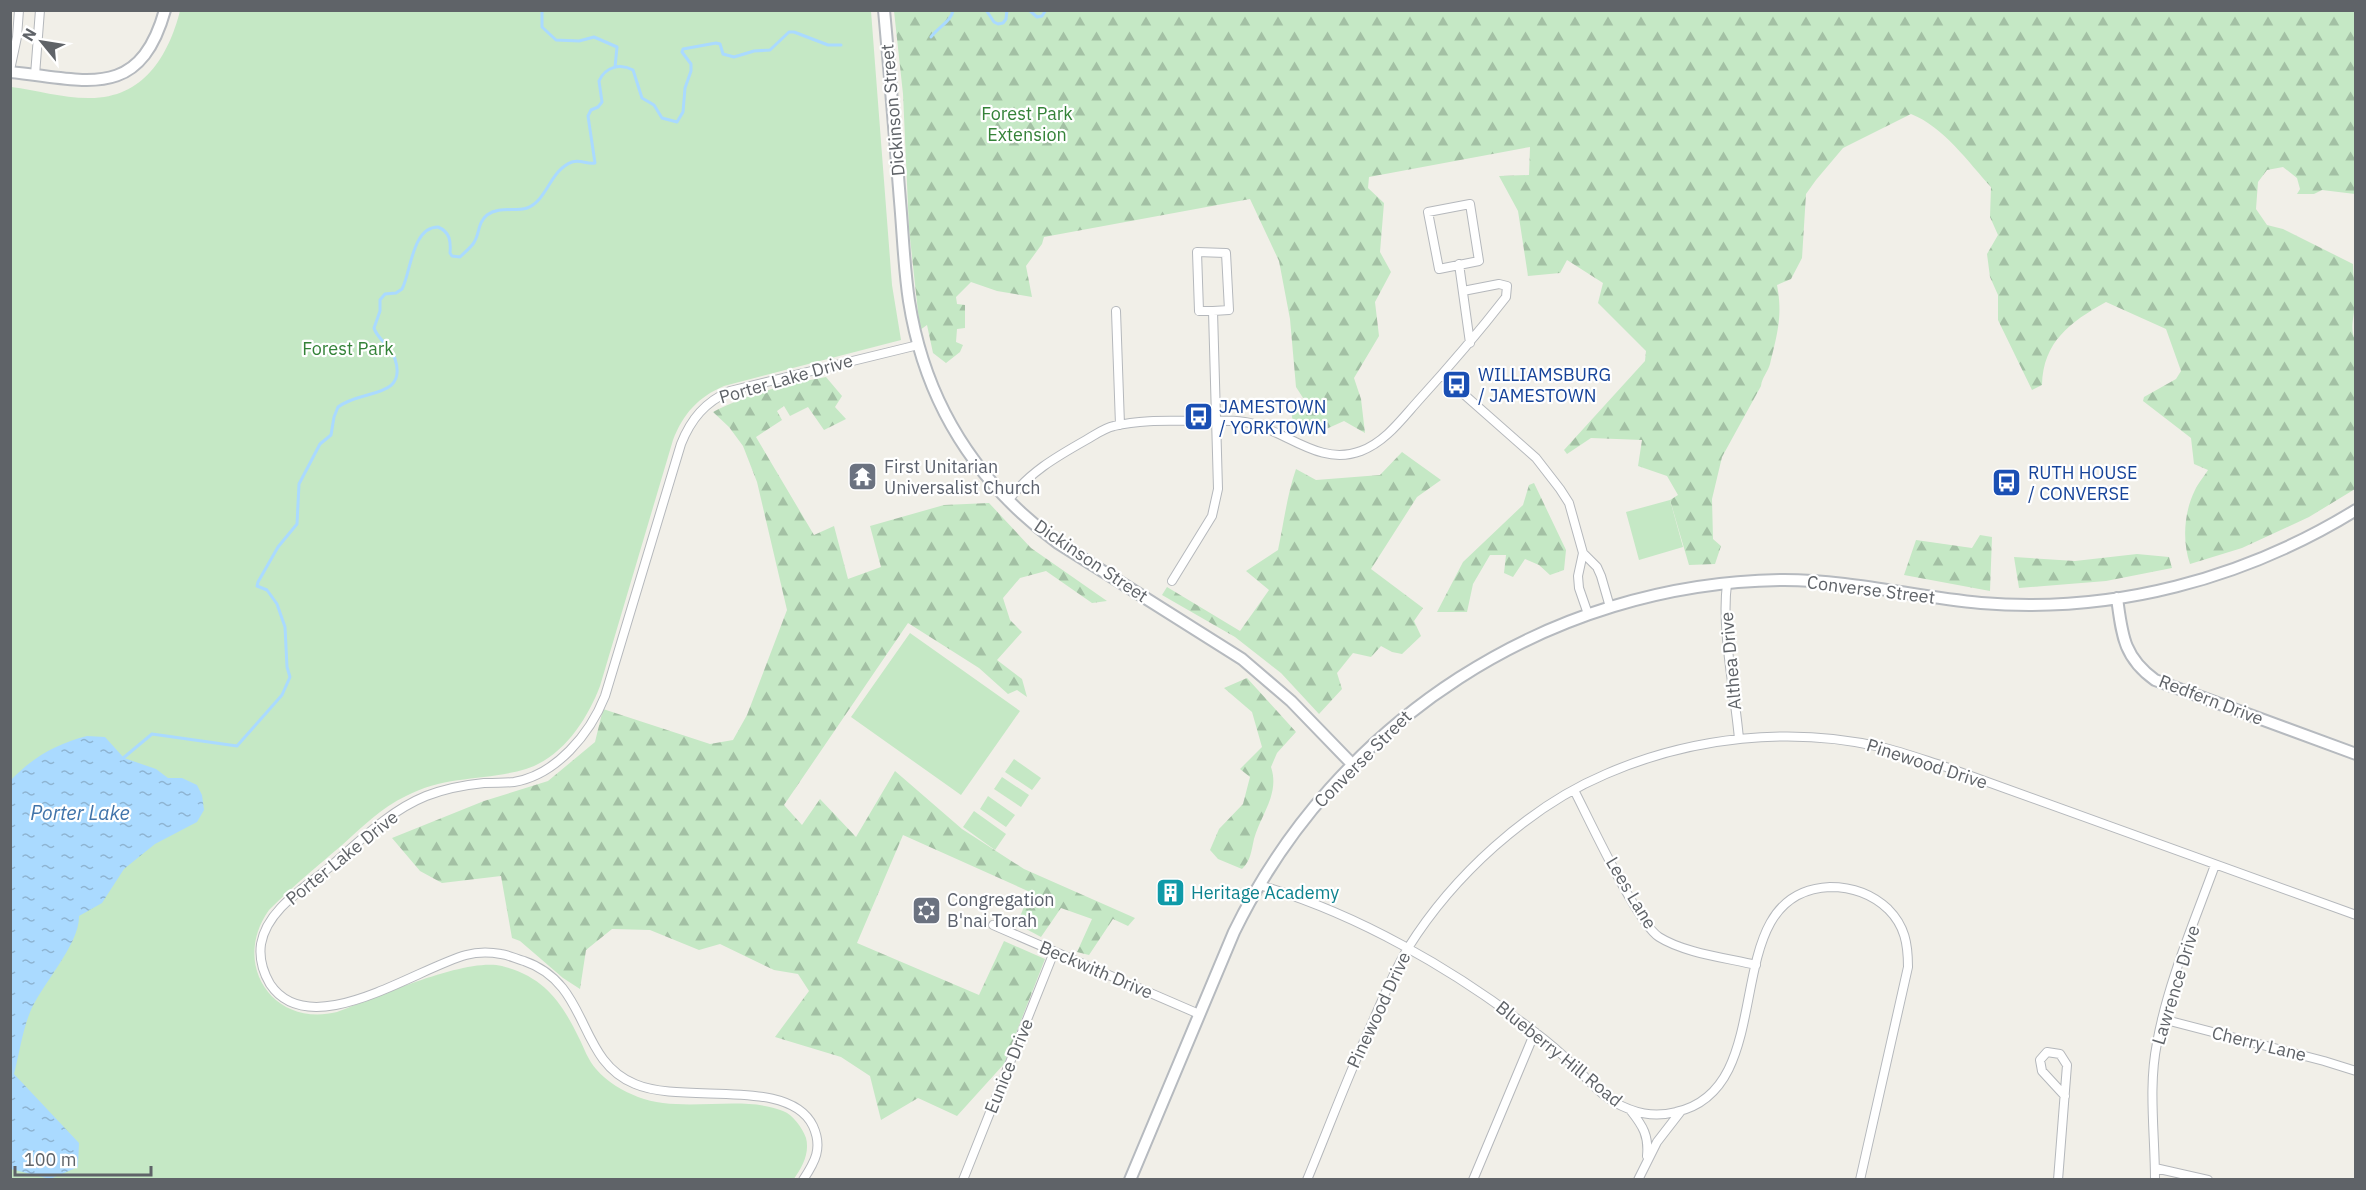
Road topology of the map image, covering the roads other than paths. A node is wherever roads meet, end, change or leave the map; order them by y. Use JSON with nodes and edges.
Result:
{"nodes":[{"id":1,"x":19,"y":10,"type":"edge"},
{"id":2,"x":40,"y":10,"type":"edge"},
{"id":3,"x":165,"y":10,"type":"edge"},
{"id":4,"x":884,"y":10,"type":"edge"},
{"id":5,"x":10,"y":71,"type":"edge"},
{"id":6,"x":35,"y":75,"type":"junction"},
{"id":7,"x":1459,"y":264,"type":"junction"},
{"id":8,"x":1463,"y":291,"type":"junction"},
{"id":9,"x":1116,"y":311,"type":"dead end"},
{"id":10,"x":1213,"y":311,"type":"junction"},
{"id":11,"x":1470,"y":343,"type":"junction"},
{"id":12,"x":918,"y":345,"type":"junction"},
{"id":13,"x":1442,"y":375,"type":"junction"},
{"id":14,"x":1216,"y":421,"type":"junction"},
{"id":15,"x":1120,"y":425,"type":"junction"},
{"id":16,"x":1008,"y":501,"type":"junction"},
{"id":17,"x":2355,"y":510,"type":"edge"},
{"id":18,"x":1583,"y":553,"type":"junction"},
{"id":19,"x":1172,"y":581,"type":"dead end"},
{"id":20,"x":1727,"y":584,"type":"junction"},
{"id":21,"x":2117,"y":598,"type":"junction"},
{"id":22,"x":1610,"y":608,"type":"junction"},
{"id":23,"x":1588,"y":614,"type":"junction"},
{"id":24,"x":1739,"y":739,"type":"junction"},
{"id":25,"x":2355,"y":754,"type":"edge"},
{"id":26,"x":1353,"y":765,"type":"junction"},
{"id":27,"x":1574,"y":790,"type":"junction"},
{"id":28,"x":2215,"y":865,"type":"junction"},
{"id":29,"x":1260,"y":885,"type":"junction"},
{"id":30,"x":2355,"y":915,"type":"edge"},
{"id":31,"x":993,"y":925,"type":"dead end"},
{"id":32,"x":1408,"y":948,"type":"junction"},
{"id":33,"x":1054,"y":952,"type":"junction"},
{"id":34,"x":1756,"y":965,"type":"junction"},
{"id":35,"x":1199,"y":1014,"type":"junction"},
{"id":36,"x":2162,"y":1019,"type":"junction"},
{"id":37,"x":1535,"y":1032,"type":"junction"},
{"id":38,"x":2355,"y":1071,"type":"edge"},
{"id":39,"x":2065,"y":1096,"type":"junction"},
{"id":40,"x":1630,"y":1110,"type":"junction"},
{"id":41,"x":1681,"y":1111,"type":"junction"},
{"id":42,"x":1646,"y":1161,"type":"junction"},
{"id":43,"x":2155,"y":1168,"type":"junction"},
{"id":44,"x":803,"y":1179,"type":"edge"},
{"id":45,"x":963,"y":1179,"type":"edge"},
{"id":46,"x":1130,"y":1179,"type":"edge"},
{"id":47,"x":1307,"y":1179,"type":"edge"},
{"id":48,"x":1473,"y":1179,"type":"edge"},
{"id":49,"x":1638,"y":1179,"type":"edge"},
{"id":50,"x":1860,"y":1179,"type":"edge"},
{"id":51,"x":2058,"y":1179,"type":"edge"},
{"id":52,"x":2155,"y":1179,"type":"edge"},
{"id":53,"x":2208,"y":1179,"type":"edge"}],
"edges":[{"from":1,"to":5,"type":"street"},
{"from":2,"to":6,"type":"street"},
{"from":3,"to":6,"type":"main road"},
{"from":4,"to":12,"type":"main road","name":"Dickinson Street"},
{"from":5,"to":6,"type":"main road"},
{"from":7,"to":7,"type":"street"},
{"from":7,"to":8,"type":"street"},
{"from":8,"to":11,"type":"street"},
{"from":8,"to":11,"type":"street"},
{"from":9,"to":15,"type":"street"},
{"from":10,"to":10,"type":"street"},
{"from":10,"to":14,"type":"street"},
{"from":11,"to":13,"type":"street"},
{"from":12,"to":16,"type":"main road","name":"Dickinson Street"},
{"from":12,"to":44,"type":"street","name":"Porter Lake Drive"},
{"from":13,"to":14,"type":"street"},
{"from":13,"to":18,"type":"street"},
{"from":14,"to":15,"type":"street"},
{"from":14,"to":19,"type":"street"},
{"from":15,"to":16,"type":"street"},
{"from":16,"to":26,"type":"main road","name":"Dickinson Street"},
{"from":17,"to":21,"type":"main road","name":"Converse Street"},
{"from":18,"to":22,"type":"street"},
{"from":18,"to":23,"type":"street"},
{"from":20,"to":21,"type":"main road","name":"Converse Street"},
{"from":20,"to":22,"type":"main road","name":"Converse Street"},
{"from":20,"to":24,"type":"street","name":"Althea Drive"},
{"from":21,"to":25,"type":"main road","name":"Redfern Drive"},
{"from":22,"to":23,"type":"main road","name":"Converse Street"},
{"from":23,"to":26,"type":"main road","name":"Converse Street"},
{"from":24,"to":27,"type":"street","name":"Pinewood Drive"},
{"from":24,"to":28,"type":"street","name":"Pinewood Drive"},
{"from":26,"to":29,"type":"main road","name":"Converse Street"},
{"from":27,"to":32,"type":"street","name":"Pinewood Drive"},
{"from":27,"to":34,"type":"street","name":"Lees Lane"},
{"from":28,"to":30,"type":"street","name":"Pinewood Drive"},
{"from":28,"to":36,"type":"street","name":"Lawrence Drive"},
{"from":29,"to":32,"type":"street","name":"Blueberry Hill Road"},
{"from":29,"to":35,"type":"main road","name":"Converse Street"},
{"from":31,"to":33,"type":"street","name":"Beckwith Drive"},
{"from":32,"to":37,"type":"street","name":"Blueberry Hill Road"},
{"from":32,"to":47,"type":"street","name":"Pinewood Drive"},
{"from":33,"to":35,"type":"street","name":"Beckwith Drive"},
{"from":33,"to":45,"type":"street","name":"Eunice Drive"},
{"from":34,"to":41,"type":"street","name":"Blueberry Hill Road"},
{"from":34,"to":50,"type":"street","name":"Blueberry Hill Road"},
{"from":35,"to":46,"type":"main road","name":"Converse Street"},
{"from":36,"to":38,"type":"street","name":"Cherry Lane"},
{"from":36,"to":43,"type":"street","name":"Lawrence Drive"},
{"from":37,"to":40,"type":"street","name":"Blueberry Hill Road"},
{"from":37,"to":48,"type":"street"},
{"from":39,"to":39,"type":"street"},
{"from":39,"to":51,"type":"street"},
{"from":40,"to":41,"type":"street","name":"Blueberry Hill Road"},
{"from":40,"to":42,"type":"street"},
{"from":41,"to":42,"type":"street"},
{"from":42,"to":49,"type":"street"},
{"from":43,"to":52,"type":"street","name":"Lawrence Drive"},
{"from":43,"to":53,"type":"street"}]}
